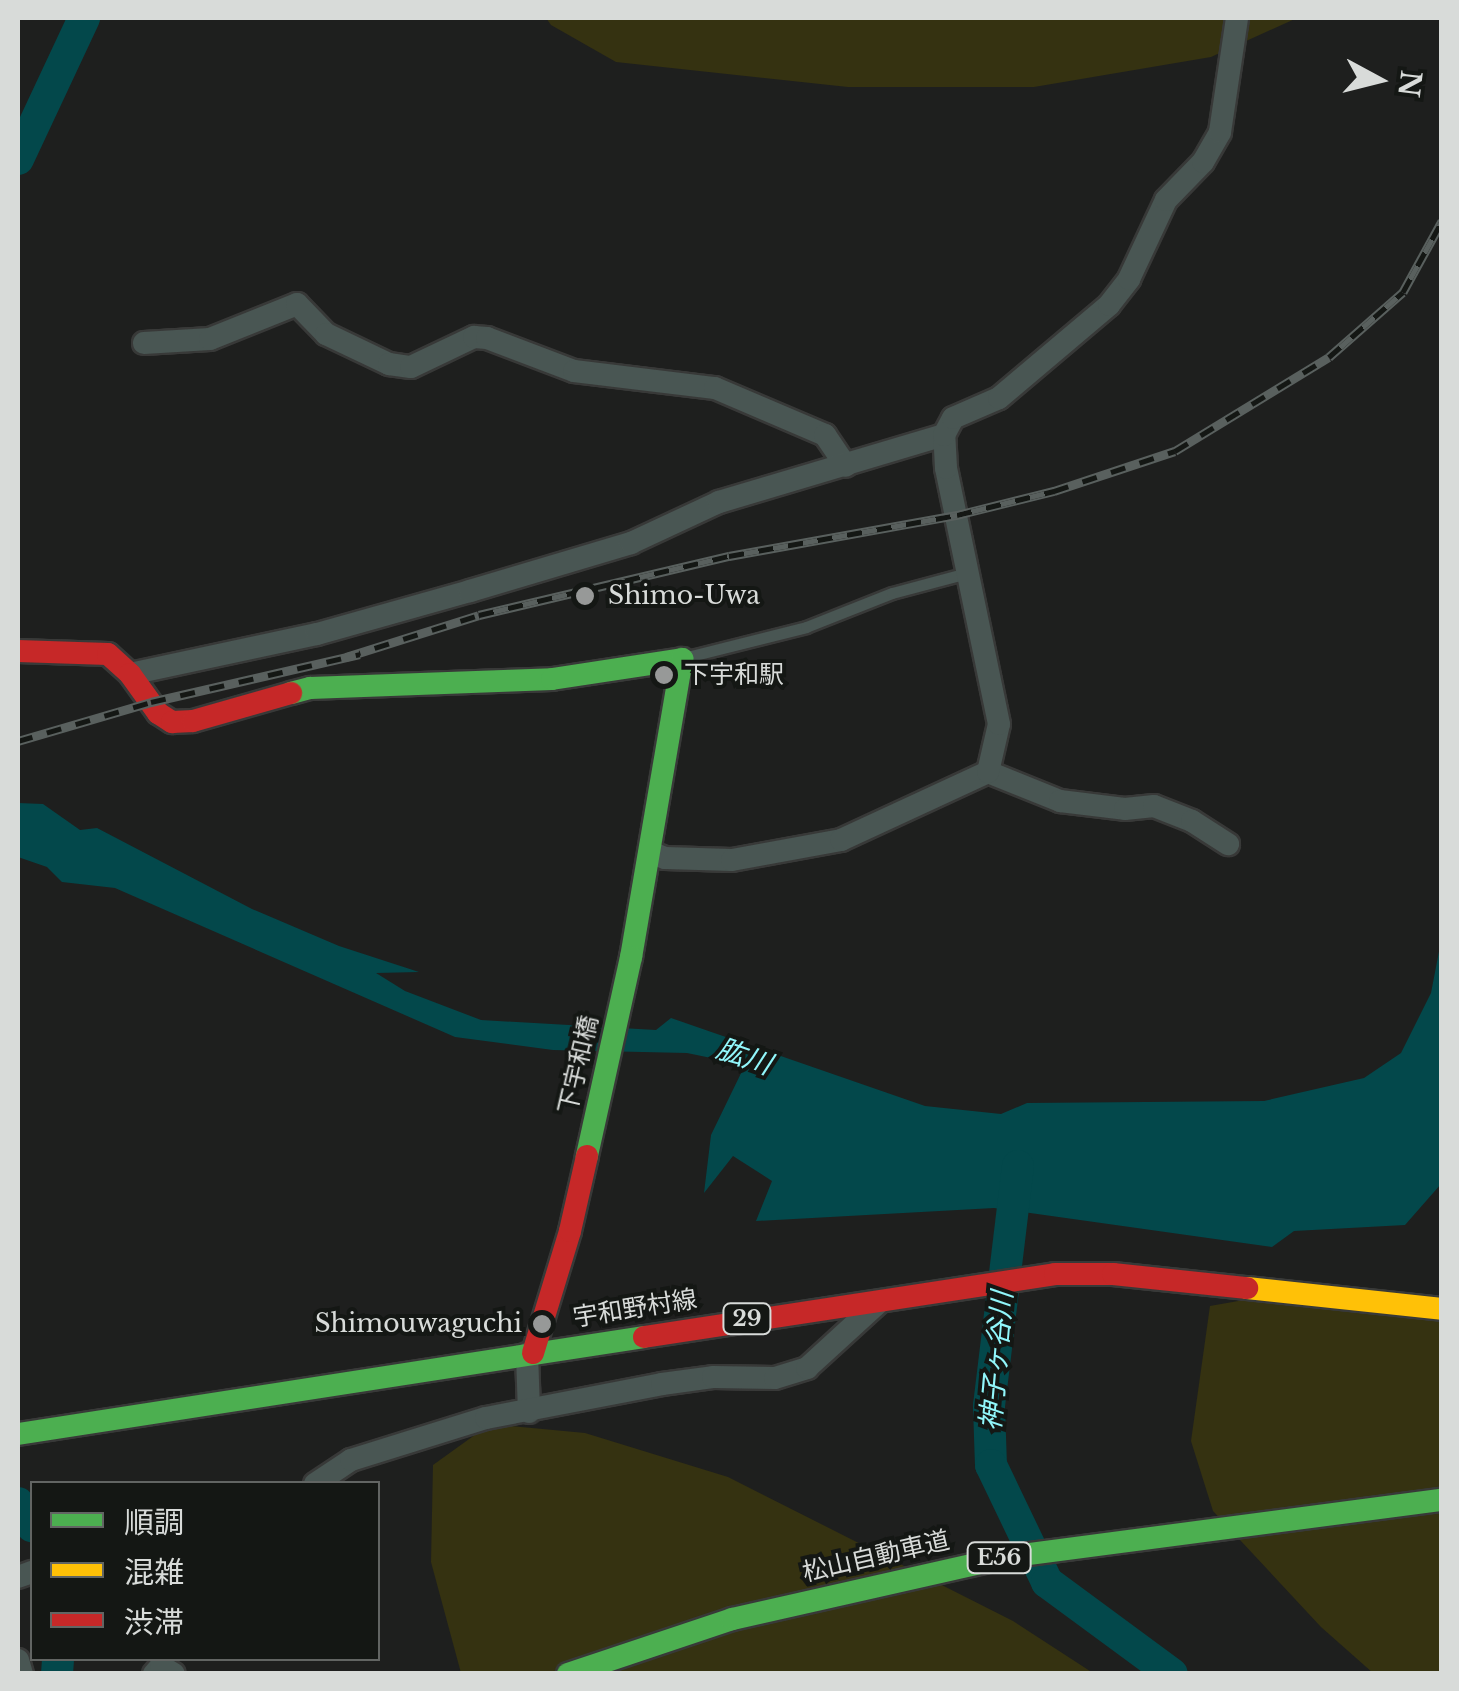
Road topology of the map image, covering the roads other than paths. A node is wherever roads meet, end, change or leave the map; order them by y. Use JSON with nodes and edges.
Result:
{"nodes":[{"id":1,"x":1237,"y":18,"type":"edge"},
{"id":2,"x":144,"y":343,"type":"dead end"},
{"id":3,"x":944,"y":435,"type":"junction"},
{"id":4,"x":846,"y":466,"type":"junction"},
{"id":5,"x":971,"y":572,"type":"junction"},
{"id":6,"x":18,"y":651,"type":"edge"},
{"id":7,"x":682,"y":659,"type":"junction"},
{"id":8,"x":130,"y":674,"type":"junction"},
{"id":9,"x":988,"y":772,"type":"junction"},
{"id":10,"x":1228,"y":844,"type":"dead end"},
{"id":11,"x":650,"y":852,"type":"junction"},
{"id":12,"x":885,"y":1297,"type":"junction"},
{"id":13,"x":1442,"y":1310,"type":"edge"},
{"id":14,"x":530,"y":1353,"type":"junction"},
{"id":15,"x":529,"y":1412,"type":"junction"},
{"id":16,"x":18,"y":1434,"type":"edge"},
{"id":17,"x":319,"y":1481,"type":"edge"},
{"id":18,"x":1442,"y":1500,"type":"edge"},
{"id":19,"x":18,"y":1660,"type":"edge"},
{"id":20,"x":22,"y":1674,"type":"edge"},
{"id":21,"x":154,"y":1674,"type":"edge"},
{"id":22,"x":174,"y":1674,"type":"edge"},
{"id":23,"x":568,"y":1674,"type":"edge"}],
"edges":[{"from":1,"to":3,"type":"street"},
{"from":2,"to":4,"type":"street"},
{"from":3,"to":4,"type":"street"},
{"from":3,"to":5,"type":"street"},
{"from":4,"to":8,"type":"street"},
{"from":5,"to":7,"type":"lane"},
{"from":5,"to":9,"type":"street"},
{"from":6,"to":8,"type":"main road"},
{"from":7,"to":8,"type":"main road"},
{"from":7,"to":11,"type":"main road","name":"下宇和橋"},
{"from":9,"to":10,"type":"street"},
{"from":9,"to":11,"type":"street"},
{"from":11,"to":14,"type":"main road","name":"下宇和橋"},
{"from":12,"to":13,"type":"main road","name":"宇和野村線","number":"29"},
{"from":12,"to":14,"type":"main road","name":"宇和野村線","number":"29"},
{"from":12,"to":15,"type":"street"},
{"from":14,"to":15,"type":"street"},
{"from":14,"to":16,"type":"main road","name":"宇和野村線","number":"29"},
{"from":15,"to":17,"type":"street"},
{"from":18,"to":23,"type":"main road","name":"松山自動車道","number":"E56"},
{"from":19,"to":20,"type":"street"},
{"from":21,"to":22,"type":"street"}]}
